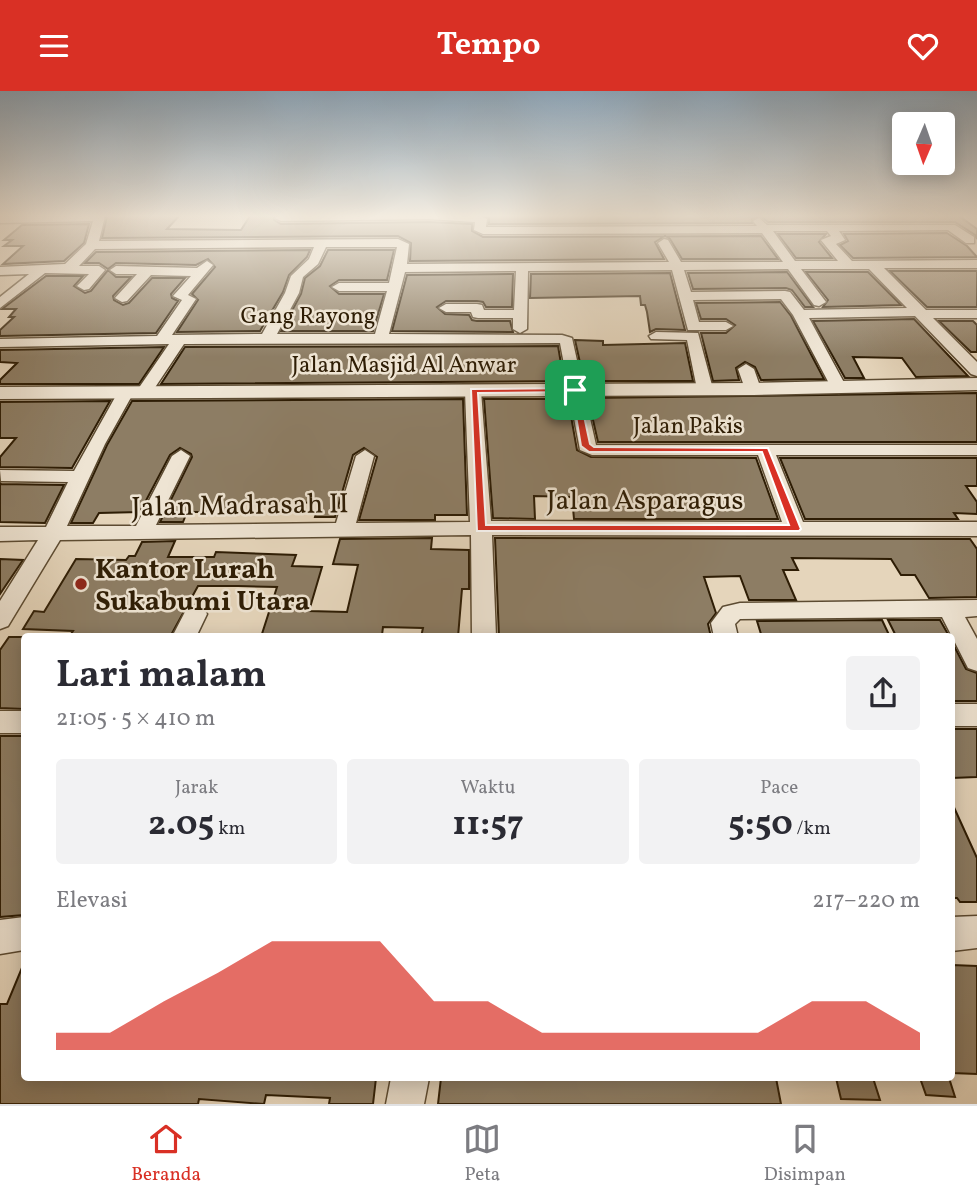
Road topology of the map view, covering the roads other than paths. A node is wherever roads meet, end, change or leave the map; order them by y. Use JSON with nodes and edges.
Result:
{"nodes":[{"id":1,"x":75,"y":263,"type":"edge"},
{"id":2,"x":208,"y":263,"type":"edge"},
{"id":3,"x":311,"y":263,"type":"edge"},
{"id":4,"x":401,"y":263,"type":"edge"},
{"id":5,"x":557,"y":263,"type":"edge"},
{"id":6,"x":675,"y":263,"type":"edge"},
{"id":7,"x":791,"y":263,"type":"edge"},
{"id":8,"x":847,"y":263,"type":"edge"},
{"id":9,"x":950,"y":264,"type":"junction"},
{"id":10,"x":873,"y":265,"type":"junction"},
{"id":11,"x":975,"y":265,"type":"edge"},
{"id":12,"x":677,"y":266,"type":"junction"},
{"id":13,"x":793,"y":266,"type":"junction"},
{"id":14,"x":849,"y":266,"type":"junction"},
{"id":15,"x":400,"y":268,"type":"junction"},
{"id":16,"x":64,"y":269,"type":"junction"},
{"id":17,"x":522,"y":269,"type":"junction"},
{"id":18,"x":557,"y":269,"type":"junction"},
{"id":19,"x":41,"y":270,"type":"junction"},
{"id":20,"x":116,"y":270,"type":"dead end"},
{"id":21,"x":0,"y":271,"type":"edge"},
{"id":22,"x":147,"y":271,"type":"junction"},
{"id":23,"x":200,"y":272,"type":"junction"},
{"id":24,"x":966,"y":280,"type":"dead end"},
{"id":25,"x":748,"y":281,"type":"junction"},
{"id":26,"x":84,"y":286,"type":"dead end"},
{"id":27,"x":340,"y":286,"type":"dead end"},
{"id":28,"x":393,"y":287,"type":"junction"},
{"id":29,"x":684,"y":296,"type":"junction"},
{"id":30,"x":122,"y":298,"type":"dead end"},
{"id":31,"x":819,"y":302,"type":"dead end"},
{"id":32,"x":0,"y":304,"type":"edge"},
{"id":33,"x":446,"y":308,"type":"dead end"},
{"id":34,"x":921,"y":313,"type":"junction"},
{"id":35,"x":520,"y":314,"type":"junction"},
{"id":36,"x":800,"y":314,"type":"junction"},
{"id":37,"x":977,"y":314,"type":"edge"},
{"id":38,"x":726,"y":326,"type":"dead end"},
{"id":39,"x":656,"y":336,"type":"dead end"},
{"id":40,"x":267,"y":338,"type":"junction"},
{"id":41,"x":381,"y":338,"type":"junction"},
{"id":42,"x":180,"y":339,"type":"junction"},
{"id":43,"x":519,"y":339,"type":"junction"},
{"id":44,"x":161,"y":340,"type":"junction"},
{"id":45,"x":0,"y":343,"type":"edge"},
{"id":46,"x":977,"y":371,"type":"edge"},
{"id":47,"x":977,"y":384,"type":"edge"},
{"id":48,"x":839,"y":388,"type":"junction"},
{"id":49,"x":705,"y":389,"type":"junction"},
{"id":50,"x":576,"y":390,"type":"junction"},
{"id":51,"x":474,"y":391,"type":"junction"},
{"id":52,"x":135,"y":392,"type":"junction"},
{"id":53,"x":0,"y":393,"type":"edge"},
{"id":54,"x":765,"y":450,"type":"junction"},
{"id":55,"x":976,"y":451,"type":"edge"},
{"id":56,"x":181,"y":456,"type":"dead end"},
{"id":57,"x":365,"y":456,"type":"dead end"},
{"id":58,"x":1,"y":475,"type":"edge"},
{"id":59,"x":80,"y":477,"type":"junction"},
{"id":60,"x":481,"y":528,"type":"junction"},
{"id":61,"x":795,"y":529,"type":"junction"},
{"id":62,"x":977,"y":529,"type":"edge"},
{"id":63,"x":344,"y":530,"type":"junction"},
{"id":64,"x":142,"y":533,"type":"junction"},
{"id":65,"x":0,"y":534,"type":"edge"},
{"id":66,"x":52,"y":534,"type":"junction"},
{"id":67,"x":977,"y":608,"type":"edge"},
{"id":68,"x":949,"y":609,"type":"junction"},
{"id":69,"x":195,"y":614,"type":"dead end"},
{"id":70,"x":0,"y":620,"type":"edge"},
{"id":71,"x":186,"y":633,"type":"edge"},
{"id":72,"x":484,"y":633,"type":"edge"},
{"id":73,"x":725,"y":633,"type":"edge"},
{"id":74,"x":977,"y":661,"type":"edge"},
{"id":75,"x":955,"y":715,"type":"edge"},
{"id":76,"x":977,"y":715,"type":"edge"},
{"id":77,"x":0,"y":722,"type":"edge"},
{"id":78,"x":21,"y":722,"type":"edge"},
{"id":79,"x":977,"y":932,"type":"edge"},
{"id":80,"x":21,"y":934,"type":"edge"},
{"id":81,"x":955,"y":934,"type":"edge"},
{"id":82,"x":0,"y":937,"type":"edge"},
{"id":83,"x":409,"y":1081,"type":"edge"},
{"id":84,"x":405,"y":1104,"type":"edge"}],
"edges":[{"from":1,"to":16,"type":"street"},
{"from":2,"to":23,"type":"street"},
{"from":3,"to":40,"type":"street"},
{"from":4,"to":15,"type":"street"},
{"from":5,"to":18,"type":"street"},
{"from":6,"to":12,"type":"street"},
{"from":7,"to":13,"type":"street"},
{"from":8,"to":14,"type":"street"},
{"from":9,"to":10,"type":"street"},
{"from":9,"to":11,"type":"street"},
{"from":9,"to":24,"type":"street"},
{"from":10,"to":14,"type":"street"},
{"from":10,"to":34,"type":"street"},
{"from":12,"to":18,"type":"street"},
{"from":12,"to":25,"type":"street"},
{"from":12,"to":29,"type":"street"},
{"from":13,"to":14,"type":"street"},
{"from":13,"to":25,"type":"street"},
{"from":13,"to":31,"type":"street"},
{"from":15,"to":17,"type":"street"},
{"from":15,"to":28,"type":"street"},
{"from":16,"to":19,"type":"street"},
{"from":16,"to":26,"type":"street"},
{"from":17,"to":18,"type":"street"},
{"from":17,"to":35,"type":"street"},
{"from":19,"to":21,"type":"street"},
{"from":19,"to":32,"type":"street"},
{"from":20,"to":22,"type":"street"},
{"from":22,"to":23,"type":"street"},
{"from":22,"to":30,"type":"street"},
{"from":23,"to":44,"type":"street"},
{"from":25,"to":29,"type":"street"},
{"from":25,"to":36,"type":"street"},
{"from":27,"to":28,"type":"street"},
{"from":28,"to":41,"type":"street"},
{"from":29,"to":38,"type":"street"},
{"from":33,"to":35,"type":"street"},
{"from":34,"to":36,"type":"street"},
{"from":34,"to":37,"type":"street"},
{"from":34,"to":46,"type":"street"},
{"from":35,"to":43,"type":"street"},
{"from":36,"to":48,"type":"street"},
{"from":39,"to":49,"type":"street"},
{"from":40,"to":41,"type":"street","name":"Gang Rayong"},
{"from":40,"to":42,"type":"street","name":"Gang Rayong"},
{"from":41,"to":43,"type":"street","name":"Gang Rayong"},
{"from":42,"to":44,"type":"street","name":"Gang Rayong"},
{"from":42,"to":52,"type":"street"},
{"from":43,"to":50,"type":"street","name":"Gang Rayong"},
{"from":44,"to":45,"type":"street","name":"Gang Rayong"},
{"from":47,"to":48,"type":"street","name":"Jalan Masjid Al Anwar"},
{"from":48,"to":49,"type":"street","name":"Jalan Masjid Al Anwar"},
{"from":49,"to":50,"type":"street","name":"Jalan Masjid Al Anwar"},
{"from":50,"to":51,"type":"street","name":"Jalan Masjid Al Anwar"},
{"from":50,"to":54,"type":"street","name":"Jalan Pakis"},
{"from":51,"to":52,"type":"street","name":"Jalan Masjid Al Anwar"},
{"from":51,"to":60,"type":"street"},
{"from":52,"to":53,"type":"street","name":"Jalan Masjid Al Anwar"},
{"from":52,"to":59,"type":"street"},
{"from":54,"to":55,"type":"street","name":"Jalan Pakis"},
{"from":54,"to":61,"type":"street","name":"Jalan Pakis"},
{"from":56,"to":64,"type":"street"},
{"from":57,"to":63,"type":"street"},
{"from":58,"to":59,"type":"street"},
{"from":59,"to":66,"type":"street"},
{"from":60,"to":61,"type":"street","name":"Jalan Asparagus"},
{"from":60,"to":63,"type":"street","name":"Jalan Madrasah II"},
{"from":60,"to":72,"type":"street"},
{"from":61,"to":62,"type":"street","name":"Jalan Asparagus"},
{"from":63,"to":64,"type":"street","name":"Jalan Madrasah II"},
{"from":64,"to":66,"type":"street","name":"Jalan Madrasah II"},
{"from":65,"to":66,"type":"street","name":"Jalan Madrasah II"},
{"from":66,"to":70,"type":"street"},
{"from":67,"to":68,"type":"street"},
{"from":68,"to":73,"type":"street"},
{"from":68,"to":74,"type":"street"},
{"from":69,"to":71,"type":"street"},
{"from":75,"to":76,"type":"street"},
{"from":77,"to":78,"type":"street"},
{"from":79,"to":81,"type":"street"},
{"from":80,"to":82,"type":"street"},
{"from":83,"to":84,"type":"street"}]}
